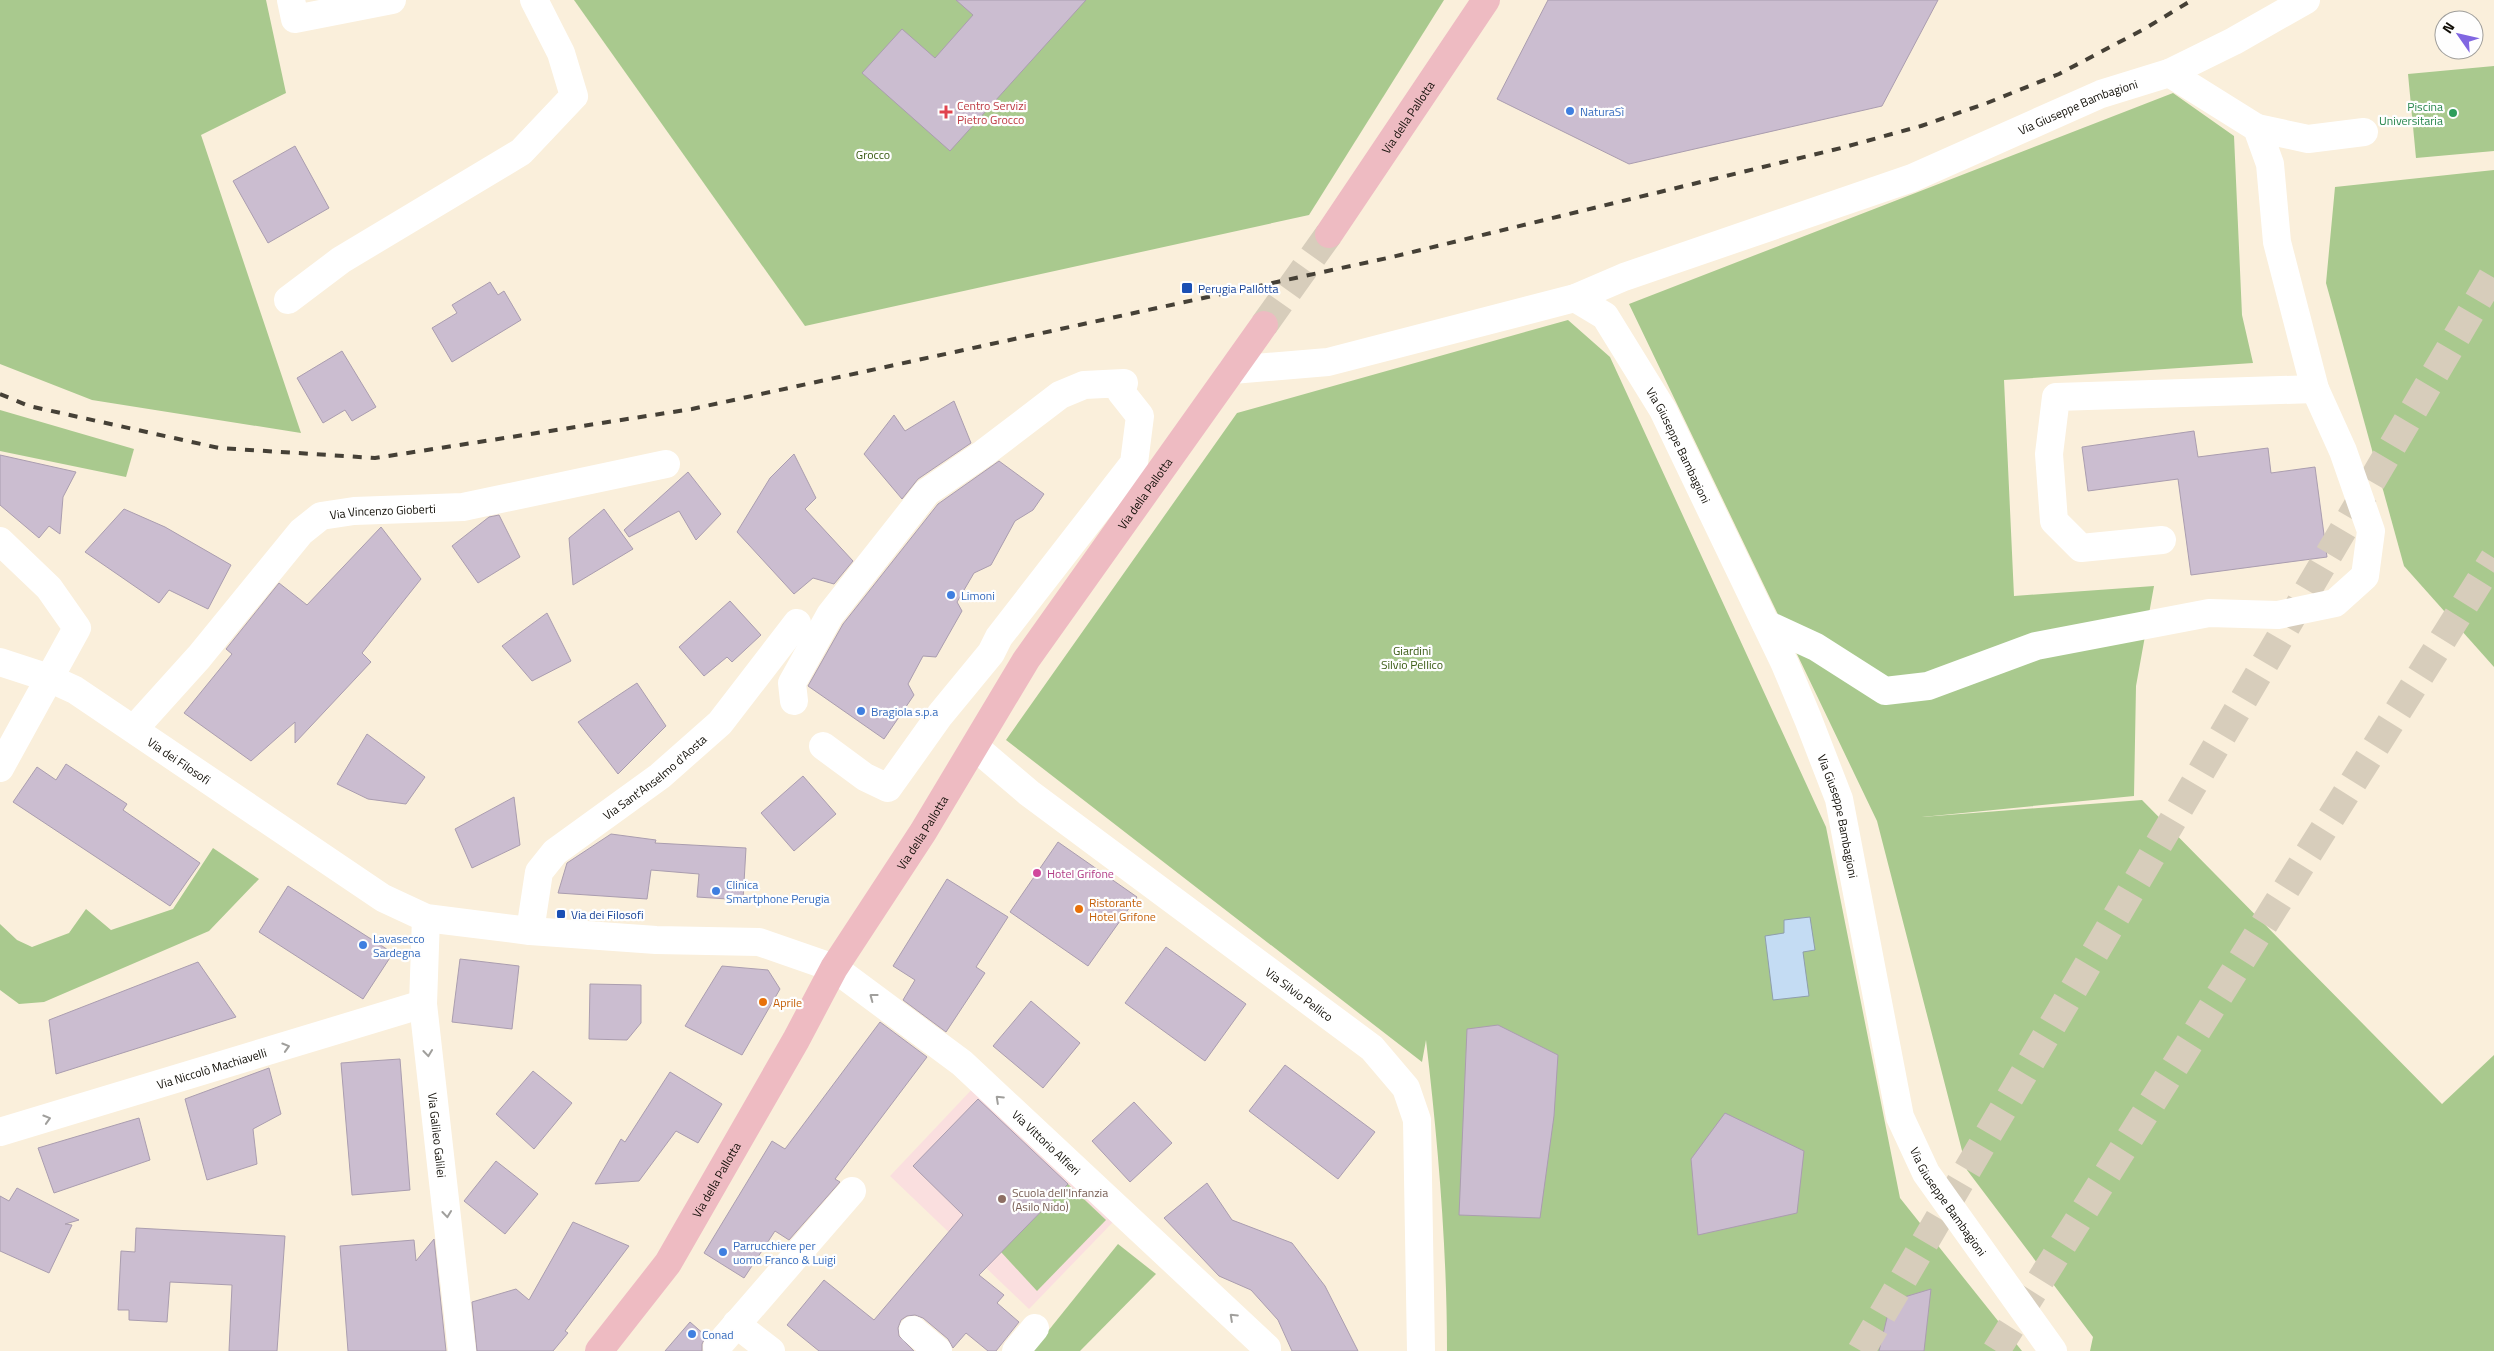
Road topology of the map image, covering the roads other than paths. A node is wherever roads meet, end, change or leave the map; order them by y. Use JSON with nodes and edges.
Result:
{"nodes":[{"id":1,"x":291,"y":0,"type":"edge"},
{"id":2,"x":392,"y":0,"type":"edge"},
{"id":3,"x":534,"y":0,"type":"edge"},
{"id":4,"x":1486,"y":0,"type":"edge"},
{"id":5,"x":2306,"y":0,"type":"edge"},
{"id":6,"x":2169,"y":73,"type":"junction"},
{"id":7,"x":2257,"y":128,"type":"junction"},
{"id":8,"x":2364,"y":132,"type":"dead end"},
{"id":9,"x":1329,"y":234,"type":"tunnel mouth"},
{"id":10,"x":1575,"y":298,"type":"junction"},
{"id":11,"x":288,"y":300,"type":"dead end"},
{"id":12,"x":1264,"y":325,"type":"tunnel mouth"},
{"id":13,"x":1232,"y":370,"type":"junction"},
{"id":14,"x":2315,"y":389,"type":"junction"},
{"id":15,"x":666,"y":464,"type":"dead end"},
{"id":16,"x":2162,"y":540,"type":"dead end"},
{"id":17,"x":0,"y":541,"type":"edge"},
{"id":18,"x":797,"y":623,"type":"dead end"},
{"id":19,"x":1766,"y":624,"type":"junction"},
{"id":20,"x":999,"y":636,"type":"junction"},
{"id":21,"x":1026,"y":660,"type":"junction"},
{"id":22,"x":0,"y":662,"type":"edge"},
{"id":23,"x":50,"y":678,"type":"junction"},
{"id":24,"x":794,"y":702,"type":"dead end"},
{"id":25,"x":134,"y":729,"type":"junction"},
{"id":26,"x":823,"y":746,"type":"dead end"},
{"id":27,"x":975,"y":747,"type":"junction"},
{"id":28,"x":0,"y":768,"type":"edge"},
{"id":29,"x":426,"y":918,"type":"junction"},
{"id":30,"x":530,"y":931,"type":"junction"},
{"id":31,"x":759,"y":942,"type":"joint"},
{"id":32,"x":834,"y":968,"type":"junction"},
{"id":33,"x":423,"y":1004,"type":"junction"},
{"id":34,"x":0,"y":1132,"type":"edge"},
{"id":35,"x":852,"y":1191,"type":"dead end"},
{"id":36,"x":736,"y":1324,"type":"junction"},
{"id":37,"x":1035,"y":1328,"type":"dead end"},
{"id":38,"x":913,"y":1330,"type":"dead end"},
{"id":39,"x":718,"y":1346,"type":"dead end"},
{"id":40,"x":462,"y":1351,"type":"edge"},
{"id":41,"x":599,"y":1351,"type":"edge"},
{"id":42,"x":770,"y":1351,"type":"edge"},
{"id":43,"x":938,"y":1351,"type":"edge"},
{"id":44,"x":1016,"y":1351,"type":"edge"},
{"id":45,"x":1267,"y":1351,"type":"edge"},
{"id":46,"x":1421,"y":1351,"type":"edge"},
{"id":47,"x":2053,"y":1351,"type":"edge"}],
"edges":[{"from":1,"to":2,"type":"street"},
{"from":3,"to":11,"type":"street"},
{"from":4,"to":9,"type":"main road","name":"Via della Pallotta"},
{"from":5,"to":6,"type":"street","name":"Via Giuseppe Bambagioni"},
{"from":6,"to":7,"type":"street"},
{"from":6,"to":10,"type":"street","name":"Via Giuseppe Bambagioni"},
{"from":7,"to":8,"type":"street"},
{"from":7,"to":14,"type":"street"},
{"from":10,"to":13,"type":"street","name":"Via Giuseppe Bambagioni"},
{"from":10,"to":19,"type":"street","name":"Via Giuseppe Bambagioni"},
{"from":12,"to":13,"type":"main road","name":"Via della Pallotta"},
{"from":13,"to":21,"type":"main road","name":"Via della Pallotta"},
{"from":14,"to":16,"type":"street"},
{"from":14,"to":19,"type":"street"},
{"from":15,"to":25,"type":"street","name":"Via Vincenzo Gioberti"},
{"from":17,"to":23,"type":"street"},
{"from":18,"to":30,"type":"street","name":"Via Sant'Anselmo d'Aosta"},
{"from":19,"to":47,"type":"street","name":"Via Giuseppe Bambagioni"},
{"from":20,"to":21,"type":"street"},
{"from":20,"to":24,"type":"street"},
{"from":20,"to":26,"type":"street"},
{"from":21,"to":27,"type":"main road","name":"Via della Pallotta"},
{"from":22,"to":23,"type":"street","name":"Via dei Filosofi"},
{"from":23,"to":25,"type":"street","name":"Via dei Filosofi"},
{"from":23,"to":28,"type":"street"},
{"from":25,"to":29,"type":"street","name":"Via dei Filosofi"},
{"from":27,"to":32,"type":"main road","name":"Via della Pallotta"},
{"from":27,"to":46,"type":"street","name":"Via Silvio Pellico"},
{"from":29,"to":30,"type":"street","name":"Via dei Filosofi"},
{"from":29,"to":33,"type":"street","name":"Via Galileo Galilei"},
{"from":30,"to":31,"type":"street","name":"Via dei Filosofi"},
{"from":31,"to":32,"type":"street","name":"Via Vittorio Alfieri"},
{"from":32,"to":41,"type":"main road","name":"Via della Pallotta"},
{"from":45,"to":32,"type":"street","name":"Via Vittorio Alfieri","one_way":true},
{"from":34,"to":33,"type":"street","name":"Via Niccolò Machiavelli","one_way":true},
{"from":33,"to":40,"type":"street","name":"Via Galileo Galilei","one_way":true},
{"from":35,"to":36,"type":"street"},
{"from":36,"to":39,"type":"street"},
{"from":36,"to":42,"type":"street"},
{"from":37,"to":44,"type":"street"},
{"from":38,"to":43,"type":"street"}]}
